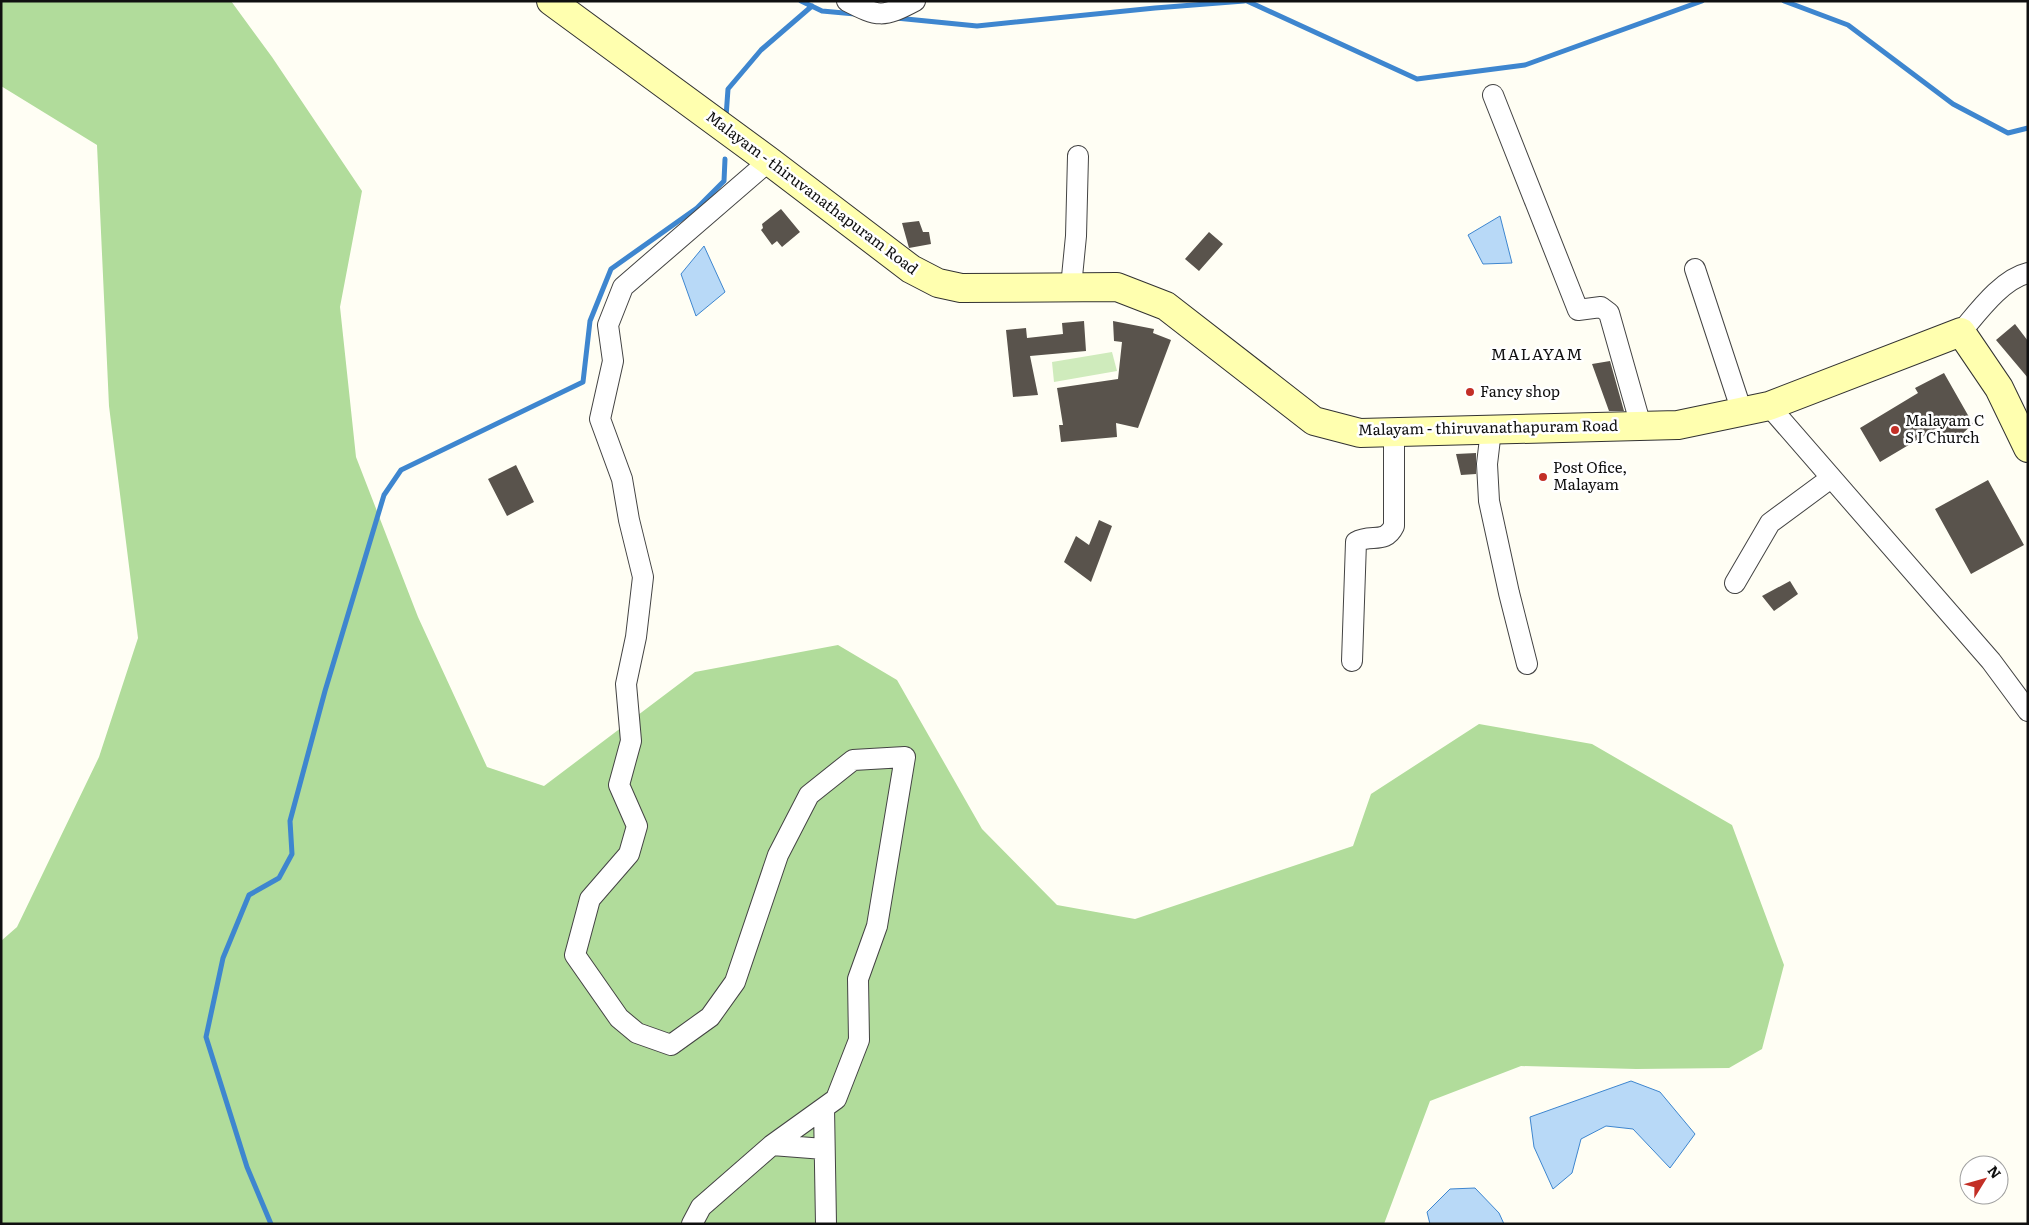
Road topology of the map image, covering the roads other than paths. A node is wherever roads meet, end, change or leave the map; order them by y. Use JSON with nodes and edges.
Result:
{"nodes":[{"id":1,"x":551,"y":1,"type":"edge"},
{"id":2,"x":847,"y":1,"type":"edge"},
{"id":3,"x":915,"y":1,"type":"edge"},
{"id":4,"x":1492,"y":95,"type":"dead end"},
{"id":5,"x":1078,"y":156,"type":"dead end"},
{"id":6,"x":769,"y":161,"type":"junction"},
{"id":7,"x":1695,"y":269,"type":"dead end"},
{"id":8,"x":2028,"y":273,"type":"edge"},
{"id":9,"x":1071,"y":287,"type":"junction"},
{"id":10,"x":1961,"y":332,"type":"junction"},
{"id":11,"x":1769,"y":406,"type":"junction"},
{"id":12,"x":1742,"y":412,"type":"junction"},
{"id":13,"x":1641,"y":426,"type":"junction"},
{"id":14,"x":1491,"y":430,"type":"junction"},
{"id":15,"x":1394,"y":432,"type":"junction"},
{"id":16,"x":2028,"y":448,"type":"edge"},
{"id":17,"x":1831,"y":478,"type":"junction"},
{"id":18,"x":1735,"y":583,"type":"dead end"},
{"id":19,"x":1352,"y":661,"type":"dead end"},
{"id":20,"x":1527,"y":664,"type":"dead end"},
{"id":21,"x":2028,"y":711,"type":"edge"},
{"id":22,"x":824,"y":1108,"type":"junction"},
{"id":23,"x":772,"y":1145,"type":"junction"},
{"id":24,"x":824,"y":1149,"type":"junction"},
{"id":25,"x":692,"y":1224,"type":"edge"},
{"id":26,"x":826,"y":1224,"type":"edge"}],
"edges":[{"from":1,"to":6,"type":"main road","name":"Malayam - thiruvanathapuram Road"},
{"from":2,"to":3,"type":"street"},
{"from":4,"to":13,"type":"street"},
{"from":5,"to":9,"type":"street"},
{"from":6,"to":9,"type":"main road","name":"Malayam - thiruvanathapuram Road"},
{"from":6,"to":22,"type":"street"},
{"from":7,"to":12,"type":"street"},
{"from":8,"to":10,"type":"street"},
{"from":9,"to":15,"type":"main road","name":"Malayam - thiruvanathapuram Road"},
{"from":10,"to":11,"type":"main road","name":"Malayam - thiruvanathapuram Road"},
{"from":10,"to":16,"type":"main road"},
{"from":11,"to":12,"type":"main road","name":"Malayam - thiruvanathapuram Road"},
{"from":11,"to":17,"type":"street"},
{"from":12,"to":13,"type":"main road","name":"Malayam - thiruvanathapuram Road"},
{"from":13,"to":14,"type":"main road","name":"Malayam - thiruvanathapuram Road"},
{"from":14,"to":15,"type":"main road","name":"Malayam - thiruvanathapuram Road"},
{"from":14,"to":20,"type":"street"},
{"from":15,"to":19,"type":"street"},
{"from":17,"to":18,"type":"street"},
{"from":17,"to":21,"type":"street"},
{"from":22,"to":23,"type":"street"},
{"from":22,"to":24,"type":"street"},
{"from":23,"to":24,"type":"street"},
{"from":23,"to":25,"type":"street"},
{"from":24,"to":26,"type":"street"}]}
